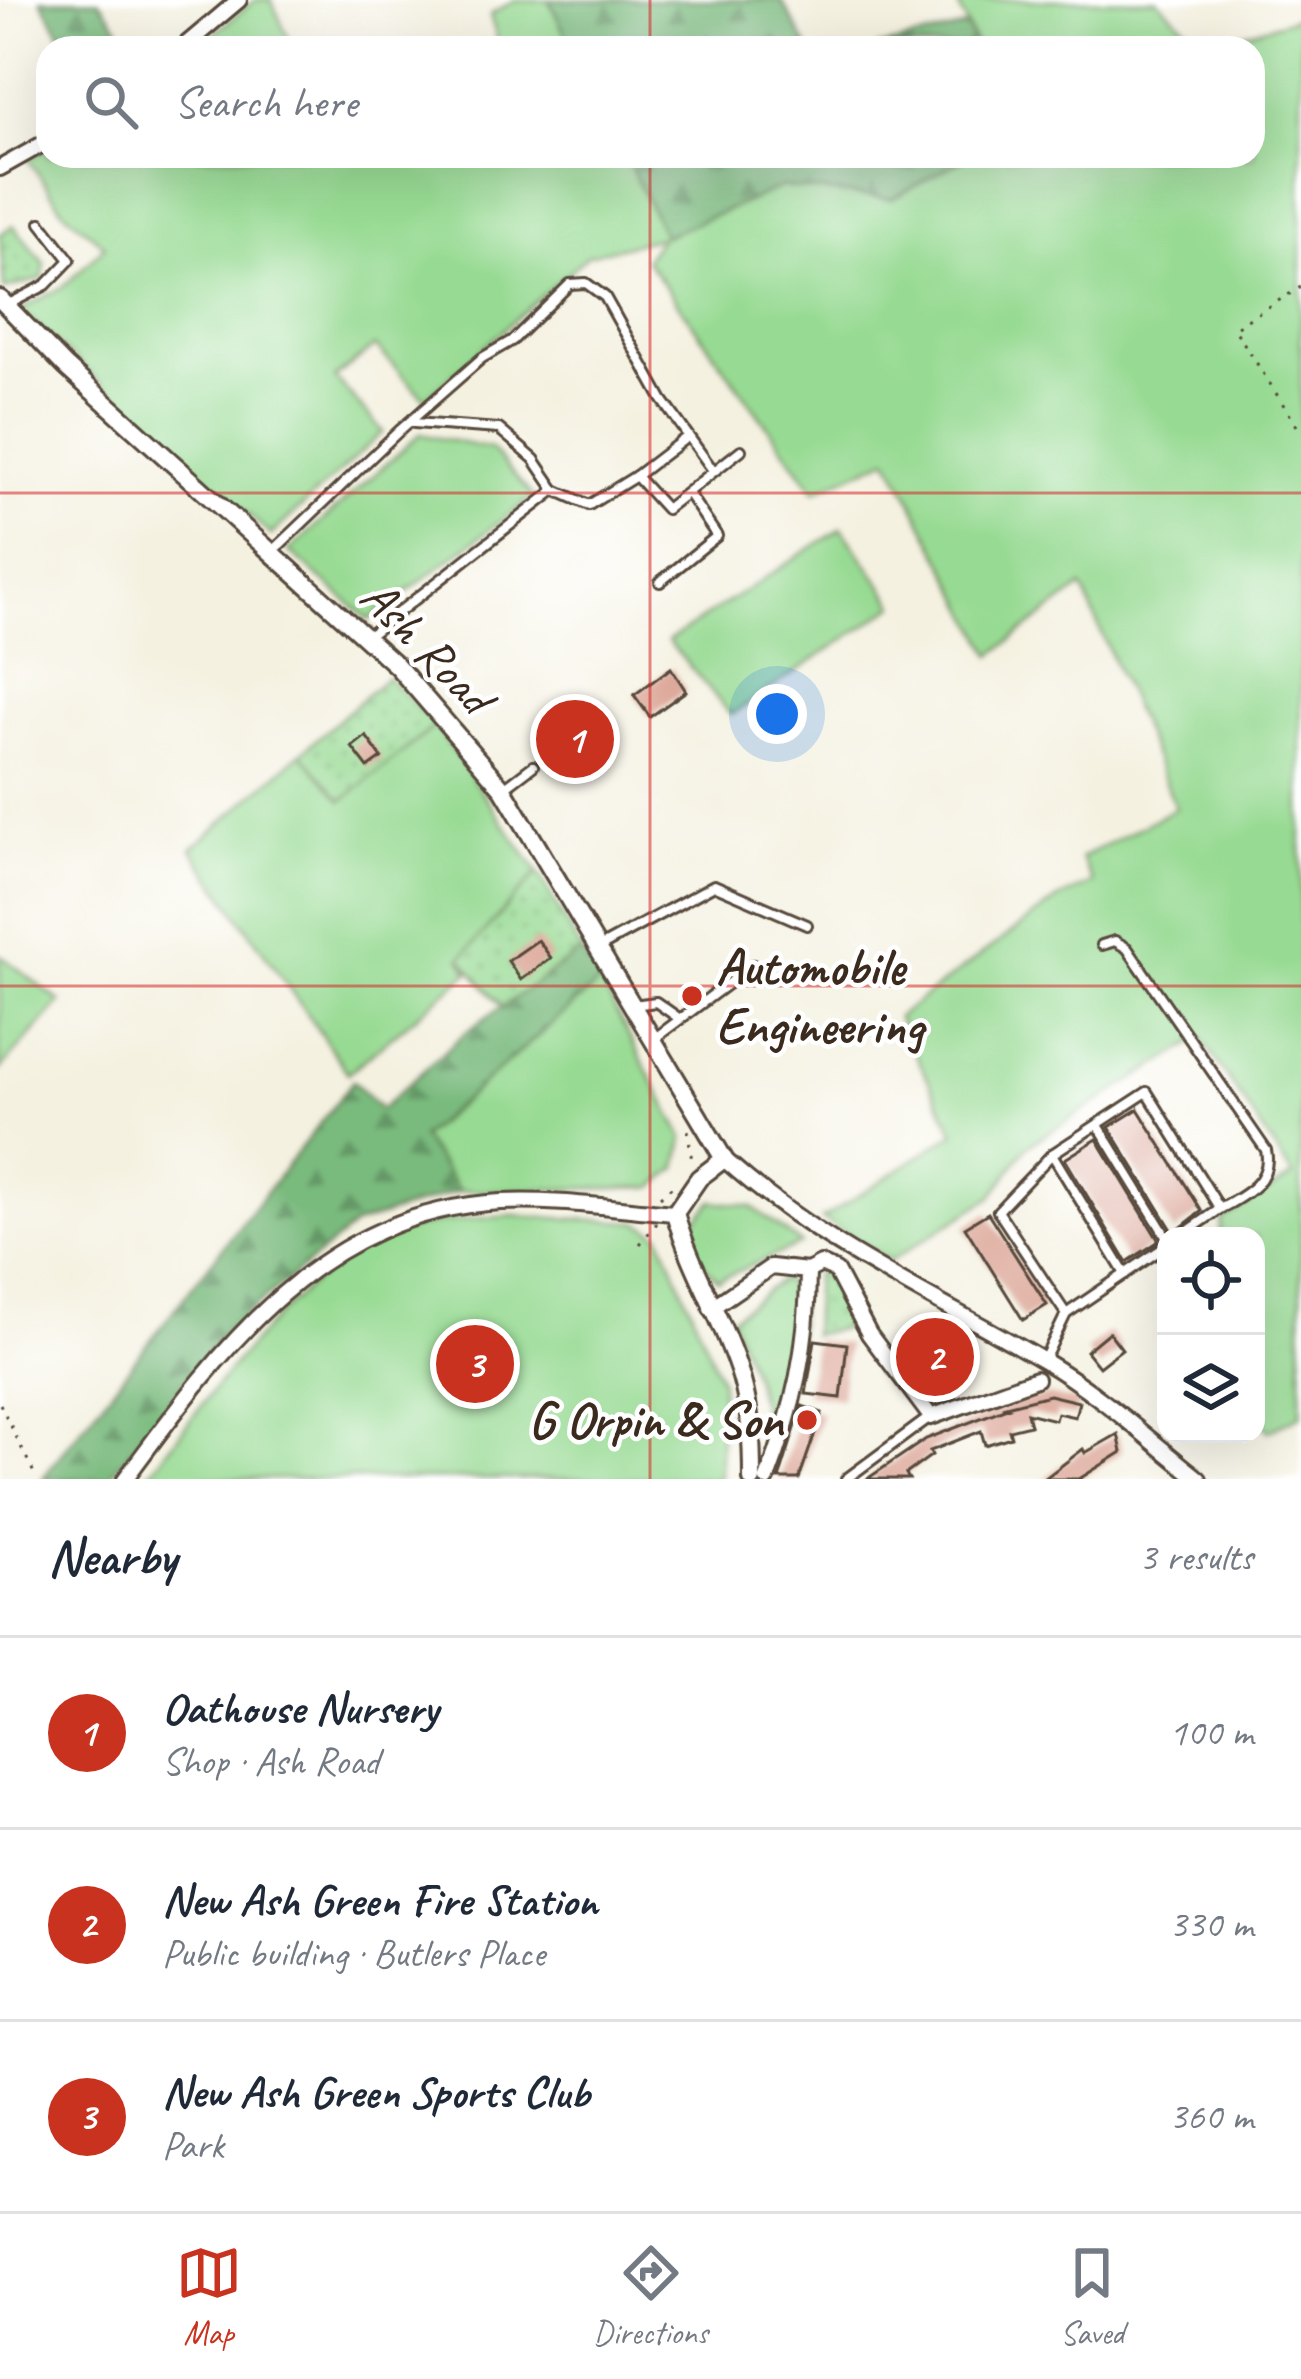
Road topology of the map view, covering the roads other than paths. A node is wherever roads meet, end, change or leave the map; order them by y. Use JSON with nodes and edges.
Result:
{"nodes":[{"id":1,"x":239,"y":0,"type":"edge"},
{"id":2,"x":196,"y":36,"type":"edge"},
{"id":3,"x":36,"y":148,"type":"edge"},
{"id":4,"x":0,"y":168,"type":"edge"},
{"id":5,"x":41,"y":223,"type":"dead end"},
{"id":6,"x":3,"y":302,"type":"edge"},
{"id":7,"x":413,"y":423,"type":"junction"},
{"id":8,"x":687,"y":437,"type":"junction"},
{"id":9,"x":741,"y":450,"type":"dead end"},
{"id":10,"x":712,"y":469,"type":"junction"},
{"id":11,"x":636,"y":476,"type":"junction"},
{"id":12,"x":555,"y":490,"type":"junction"},
{"id":13,"x":688,"y":493,"type":"junction"},
{"id":14,"x":272,"y":552,"type":"junction"},
{"id":15,"x":660,"y":583,"type":"dead end"},
{"id":16,"x":366,"y":637,"type":"junction"},
{"id":17,"x":533,"y":766,"type":"dead end"},
{"id":18,"x":503,"y":789,"type":"junction"},
{"id":19,"x":807,"y":925,"type":"dead end"},
{"id":20,"x":1102,"y":945,"type":"dead end"},
{"id":21,"x":597,"y":949,"type":"junction"},
{"id":22,"x":753,"y":965,"type":"dead end"},
{"id":23,"x":631,"y":1005,"type":"junction"},
{"id":24,"x":680,"y":1019,"type":"junction"},
{"id":25,"x":650,"y":1042,"type":"junction"},
{"id":26,"x":1097,"y":1125,"type":"junction"},
{"id":27,"x":1052,"y":1154,"type":"junction"},
{"id":28,"x":724,"y":1159,"type":"junction"},
{"id":29,"x":667,"y":1208,"type":"junction"},
{"id":30,"x":1220,"y":1210,"type":"junction"},
{"id":31,"x":1160,"y":1227,"type":"edge"},
{"id":32,"x":1194,"y":1227,"type":"edge"},
{"id":33,"x":1157,"y":1252,"type":"edge"},
{"id":34,"x":808,"y":1270,"type":"junction"},
{"id":35,"x":1125,"y":1274,"type":"junction"},
{"id":36,"x":710,"y":1308,"type":"junction"},
{"id":37,"x":1066,"y":1314,"type":"junction"},
{"id":38,"x":1044,"y":1361,"type":"junction"},
{"id":39,"x":1036,"y":1379,"type":"dead end"},
{"id":40,"x":932,"y":1417,"type":"junction"},
{"id":41,"x":125,"y":1479,"type":"edge"},
{"id":42,"x":752,"y":1479,"type":"edge"},
{"id":43,"x":766,"y":1479,"type":"edge"},
{"id":44,"x":846,"y":1479,"type":"edge"},
{"id":45,"x":1199,"y":1479,"type":"edge"}],
"edges":[{"from":1,"to":2,"type":"street"},
{"from":3,"to":4,"type":"street"},
{"from":5,"to":6,"type":"lane"},
{"from":6,"to":14,"type":"street","name":"Ash Road"},
{"from":7,"to":8,"type":"lane"},
{"from":7,"to":12,"type":"lane"},
{"from":7,"to":14,"type":"lane"},
{"from":8,"to":10,"type":"lane"},
{"from":8,"to":11,"type":"lane"},
{"from":9,"to":10,"type":"lane"},
{"from":10,"to":13,"type":"lane"},
{"from":11,"to":12,"type":"lane"},
{"from":11,"to":13,"type":"lane"},
{"from":12,"to":16,"type":"lane"},
{"from":13,"to":15,"type":"lane"},
{"from":14,"to":16,"type":"street","name":"Ash Road"},
{"from":16,"to":18,"type":"street","name":"Ash Road"},
{"from":17,"to":18,"type":"lane"},
{"from":18,"to":21,"type":"street","name":"Ash Road"},
{"from":19,"to":21,"type":"lane"},
{"from":20,"to":30,"type":"lane"},
{"from":21,"to":23,"type":"street","name":"Ash Road"},
{"from":22,"to":24,"type":"lane"},
{"from":23,"to":24,"type":"lane"},
{"from":23,"to":25,"type":"street","name":"Ash Road"},
{"from":24,"to":25,"type":"lane"},
{"from":25,"to":28,"type":"street","name":"Ash Road"},
{"from":26,"to":27,"type":"lane"},
{"from":26,"to":30,"type":"lane"},
{"from":26,"to":31,"type":"lane"},
{"from":27,"to":35,"type":"lane"},
{"from":27,"to":37,"type":"lane"},
{"from":28,"to":29,"type":"street"},
{"from":28,"to":38,"type":"street"},
{"from":29,"to":36,"type":"street"},
{"from":29,"to":41,"type":"street"},
{"from":30,"to":32,"type":"lane"},
{"from":33,"to":35,"type":"lane"},
{"from":34,"to":36,"type":"street"},
{"from":34,"to":40,"type":"street"},
{"from":34,"to":43,"type":"street"},
{"from":35,"to":37,"type":"lane"},
{"from":36,"to":42,"type":"street"},
{"from":37,"to":38,"type":"lane"},
{"from":38,"to":45,"type":"street"},
{"from":39,"to":40,"type":"street"},
{"from":40,"to":44,"type":"lane"}]}
